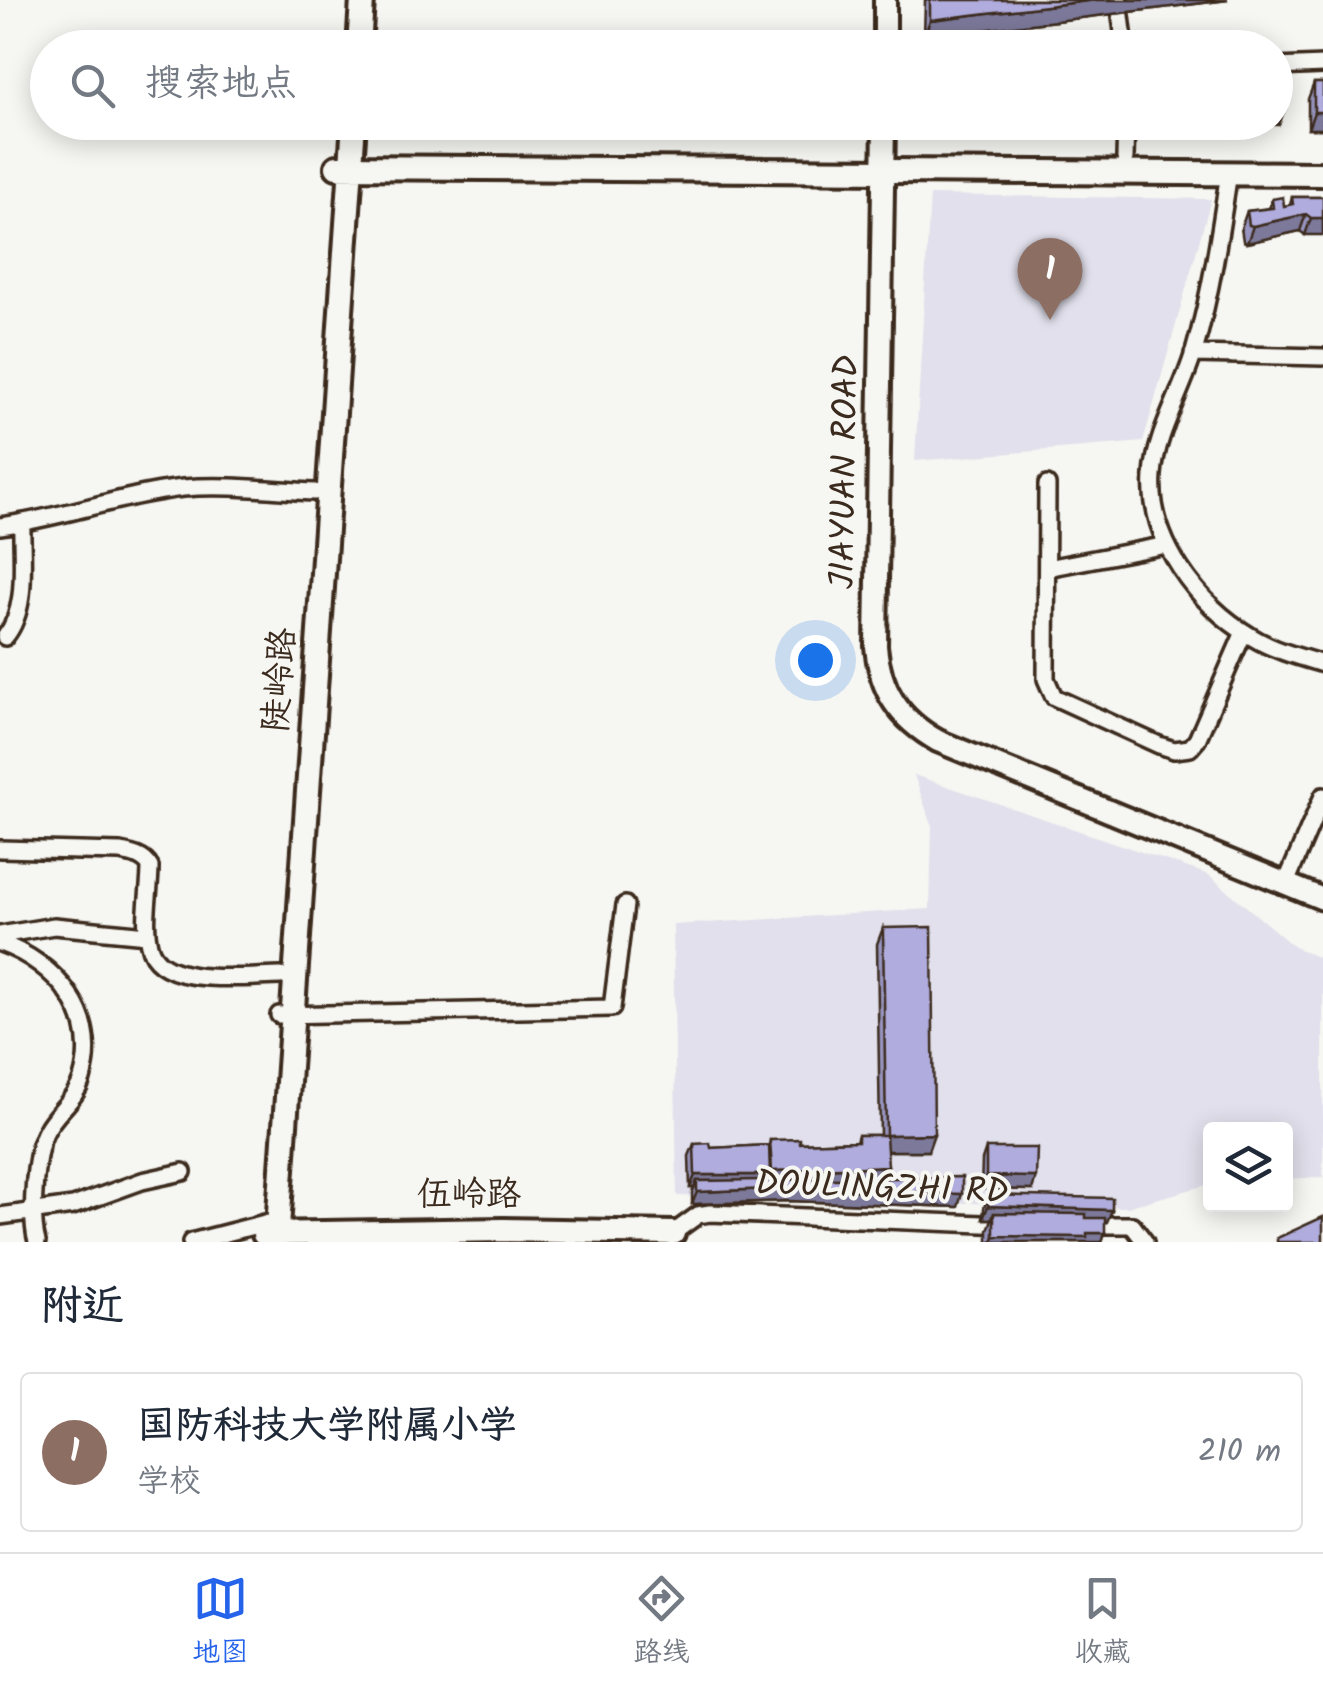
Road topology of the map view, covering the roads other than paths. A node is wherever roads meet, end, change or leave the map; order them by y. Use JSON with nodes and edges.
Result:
{"nodes":[{"id":1,"x":348,"y":0,"type":"edge"},
{"id":2,"x":362,"y":0,"type":"edge"},
{"id":3,"x":885,"y":0,"type":"edge"},
{"id":4,"x":898,"y":0,"type":"edge"},
{"id":5,"x":1119,"y":0,"type":"edge"},
{"id":6,"x":346,"y":30,"type":"edge"},
{"id":7,"x":360,"y":30,"type":"edge"},
{"id":8,"x":885,"y":30,"type":"edge"},
{"id":9,"x":897,"y":30,"type":"edge"},
{"id":10,"x":1123,"y":30,"type":"edge"},
{"id":11,"x":1323,"y":65,"type":"edge"},
{"id":12,"x":1293,"y":66,"type":"edge"},
{"id":13,"x":342,"y":140,"type":"edge"},
{"id":14,"x":349,"y":140,"type":"edge"},
{"id":15,"x":887,"y":140,"type":"edge"},
{"id":16,"x":894,"y":140,"type":"edge"},
{"id":17,"x":1125,"y":140,"type":"edge"},
{"id":18,"x":1124,"y":158,"type":"junction"},
{"id":19,"x":344,"y":160,"type":"junction"},
{"id":20,"x":1323,"y":161,"type":"edge"},
{"id":21,"x":890,"y":164,"type":"junction"},
{"id":22,"x":1230,"y":172,"type":"junction"},
{"id":23,"x":1323,"y":174,"type":"edge"},
{"id":24,"x":1193,"y":354,"type":"junction"},
{"id":25,"x":1323,"y":357,"type":"edge"},
{"id":26,"x":1047,"y":485,"type":"dead end"},
{"id":27,"x":315,"y":492,"type":"junction"},
{"id":28,"x":22,"y":523,"type":"junction"},
{"id":29,"x":0,"y":526,"type":"edge"},
{"id":30,"x":1167,"y":545,"type":"junction"},
{"id":31,"x":1047,"y":568,"type":"junction"},
{"id":32,"x":1244,"y":632,"type":"junction"},
{"id":33,"x":5,"y":637,"type":"dead end"},
{"id":34,"x":1323,"y":664,"type":"edge"},
{"id":35,"x":1323,"y":796,"type":"edge"},
{"id":36,"x":0,"y":850,"type":"edge"},
{"id":37,"x":1288,"y":878,"type":"junction"},
{"id":38,"x":1323,"y":886,"type":"edge"},
{"id":39,"x":1323,"y":899,"type":"edge"},
{"id":40,"x":624,"y":905,"type":"dead end"},
{"id":41,"x":0,"y":934,"type":"edge"},
{"id":42,"x":148,"y":936,"type":"junction"},
{"id":43,"x":0,"y":943,"type":"edge"},
{"id":44,"x":282,"y":976,"type":"junction"},
{"id":45,"x":285,"y":1015,"type":"junction"},
{"id":46,"x":183,"y":1172,"type":"dead end"},
{"id":47,"x":35,"y":1212,"type":"junction"},
{"id":48,"x":0,"y":1216,"type":"edge"},
{"id":49,"x":1015,"y":1225,"type":"edge"},
{"id":50,"x":1074,"y":1225,"type":"edge"},
{"id":51,"x":670,"y":1231,"type":"edge"},
{"id":52,"x":271,"y":1233,"type":"edge"},
{"id":53,"x":37,"y":1242,"type":"edge"},
{"id":54,"x":191,"y":1242,"type":"edge"},
{"id":55,"x":1145,"y":1242,"type":"edge"}],
"edges":[{"from":1,"to":6,"type":"main road"},
{"from":2,"to":7,"type":"main road"},
{"from":3,"to":8,"type":"street"},
{"from":4,"to":9,"type":"street"},
{"from":5,"to":10,"type":"street"},
{"from":11,"to":12,"type":"street"},
{"from":13,"to":19,"type":"main road","name":"陡岭路"},
{"from":14,"to":19,"type":"main road","name":"陡岭路"},
{"from":15,"to":21,"type":"street","name":"JIAYUAN ROAD"},
{"from":16,"to":21,"type":"street","name":"JIAYUAN ROAD"},
{"from":17,"to":18,"type":"street"},
{"from":18,"to":20,"type":"main road"},
{"from":18,"to":21,"type":"main road"},
{"from":19,"to":21,"type":"main road"},
{"from":19,"to":27,"type":"main road","name":"陡岭路"},
{"from":19,"to":45,"type":"main road","name":"陡岭路"},
{"from":21,"to":22,"type":"main road"},
{"from":21,"to":37,"type":"street","name":"JIAYUAN ROAD"},
{"from":22,"to":23,"type":"main road"},
{"from":22,"to":24,"type":"street"},
{"from":24,"to":25,"type":"street"},
{"from":24,"to":30,"type":"street"},
{"from":26,"to":31,"type":"street"},
{"from":27,"to":28,"type":"street"},
{"from":27,"to":44,"type":"main road","name":"陡岭路"},
{"from":28,"to":29,"type":"street"},
{"from":28,"to":33,"type":"street"},
{"from":30,"to":31,"type":"street"},
{"from":30,"to":32,"type":"street"},
{"from":31,"to":32,"type":"street"},
{"from":32,"to":34,"type":"street"},
{"from":35,"to":37,"type":"street"},
{"from":36,"to":42,"type":"street"},
{"from":37,"to":38,"type":"street","name":"JIAYUAN ROAD"},
{"from":37,"to":39,"type":"street","name":"JIAYUAN ROAD"},
{"from":40,"to":45,"type":"street"},
{"from":41,"to":42,"type":"street"},
{"from":42,"to":44,"type":"street"},
{"from":43,"to":47,"type":"street"},
{"from":44,"to":45,"type":"main road","name":"陡岭路"},
{"from":45,"to":52,"type":"main road","name":"陡岭路"},
{"from":46,"to":47,"type":"street"},
{"from":47,"to":48,"type":"street"},
{"from":47,"to":53,"type":"street"},
{"from":49,"to":51,"type":"street","name":"DOULINGZHI RD"},
{"from":50,"to":55,"type":"street"},
{"from":51,"to":52,"type":"main road","name":"伍岭路"},
{"from":52,"to":54,"type":"street"}]}
